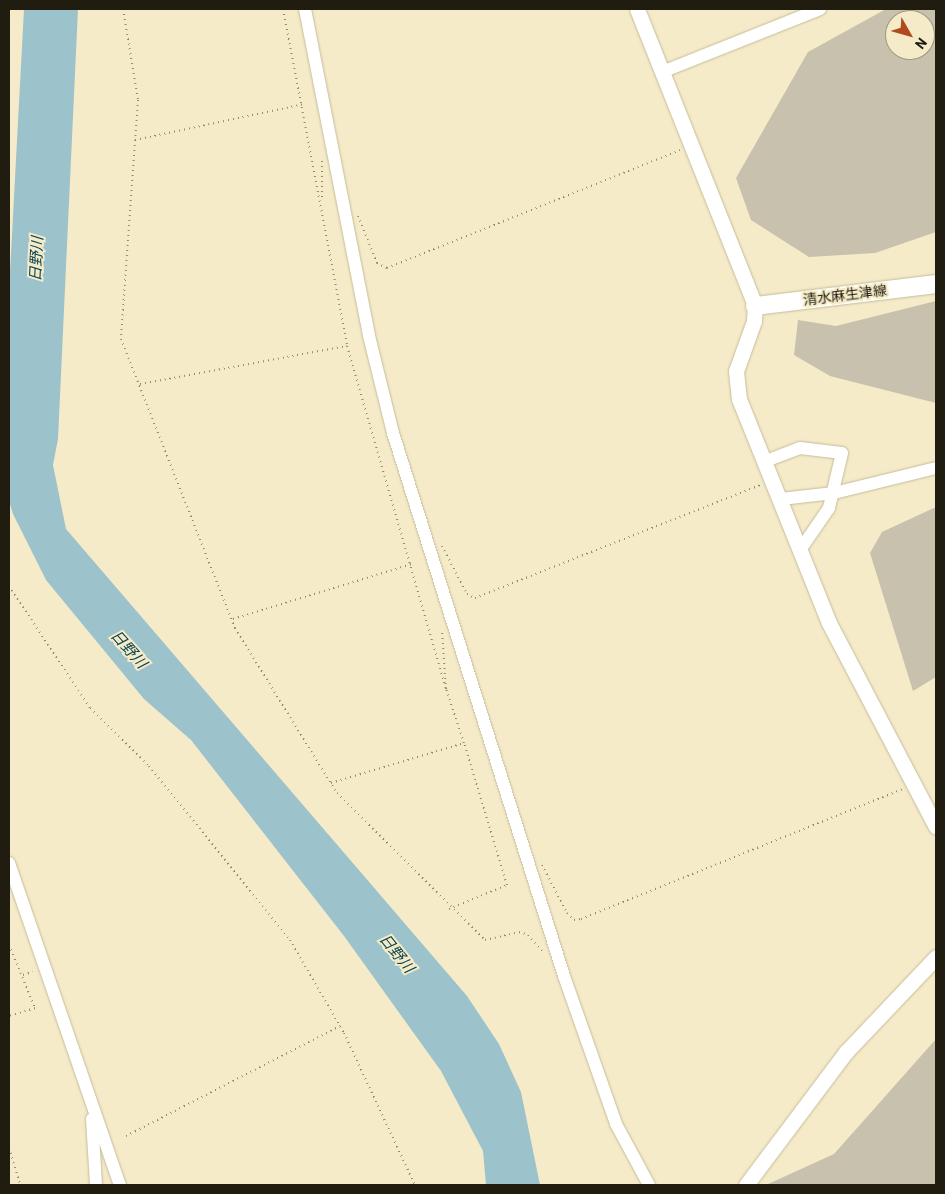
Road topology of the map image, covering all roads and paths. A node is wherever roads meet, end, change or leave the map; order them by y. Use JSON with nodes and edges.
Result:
{"nodes":[{"id":1,"x":123,"y":9,"type":"edge"},
{"id":2,"x":284,"y":9,"type":"edge"},
{"id":3,"x":305,"y":9,"type":"edge"},
{"id":4,"x":637,"y":9,"type":"edge"},
{"id":5,"x":820,"y":9,"type":"edge"},
{"id":6,"x":662,"y":72,"type":"junction"},
{"id":7,"x":304,"y":104,"type":"junction"},
{"id":8,"x":135,"y":140,"type":"junction"},
{"id":9,"x":691,"y":145,"type":"junction"},
{"id":10,"x":356,"y":211,"type":"dead end"},
{"id":11,"x":936,"y":284,"type":"edge"},
{"id":12,"x":755,"y":306,"type":"junction"},
{"id":13,"x":347,"y":346,"type":"junction"},
{"id":14,"x":139,"y":384,"type":"junction"},
{"id":15,"x":766,"y":460,"type":"junction"},
{"id":16,"x":936,"y":468,"type":"edge"},
{"id":17,"x":774,"y":480,"type":"junction"},
{"id":18,"x":834,"y":493,"type":"junction"},
{"id":19,"x":781,"y":498,"type":"junction"},
{"id":20,"x":440,"y":542,"type":"dead end"},
{"id":21,"x":800,"y":550,"type":"junction"},
{"id":22,"x":412,"y":564,"type":"junction"},
{"id":23,"x":9,"y":586,"type":"edge"},
{"id":24,"x":232,"y":619,"type":"junction"},
{"id":25,"x":441,"y":626,"type":"dead end"},
{"id":26,"x":446,"y":689,"type":"junction"},
{"id":27,"x":464,"y":743,"type":"junction"},
{"id":28,"x":331,"y":783,"type":"junction"},
{"id":29,"x":914,"y":784,"type":"junction"},
{"id":30,"x":936,"y":827,"type":"edge"},
{"id":31,"x":540,"y":860,"type":"dead end"},
{"id":32,"x":9,"y":863,"type":"edge"},
{"id":33,"x":449,"y":909,"type":"junction"},
{"id":34,"x":9,"y":945,"type":"edge"},
{"id":35,"x":546,"y":956,"type":"dead end"},
{"id":36,"x":936,"y":957,"type":"edge"},
{"id":37,"x":9,"y":1016,"type":"edge"},
{"id":38,"x":340,"y":1026,"type":"junction"},
{"id":39,"x":89,"y":1097,"type":"junction"},
{"id":40,"x":126,"y":1136,"type":"dead end"},
{"id":41,"x":9,"y":1148,"type":"edge"},
{"id":42,"x":20,"y":1185,"type":"edge"},
{"id":43,"x":96,"y":1185,"type":"edge"},
{"id":44,"x":120,"y":1185,"type":"edge"},
{"id":45,"x":415,"y":1185,"type":"edge"},
{"id":46,"x":649,"y":1185,"type":"edge"},
{"id":47,"x":746,"y":1185,"type":"edge"}],
"edges":[{"from":1,"to":8,"type":"path"},
{"from":2,"to":7,"type":"path"},
{"from":3,"to":46,"type":"street"},
{"from":4,"to":6,"type":"street"},
{"from":5,"to":6,"type":"street"},
{"from":6,"to":9,"type":"street"},
{"from":7,"to":8,"type":"path"},
{"from":7,"to":13,"type":"path"},
{"from":8,"to":14,"type":"path"},
{"from":9,"to":10,"type":"path"},
{"from":9,"to":12,"type":"street"},
{"from":11,"to":12,"type":"main road","name":"清水麻生津線"},
{"from":12,"to":15,"type":"street"},
{"from":13,"to":14,"type":"path"},
{"from":13,"to":22,"type":"path"},
{"from":14,"to":24,"type":"path"},
{"from":15,"to":17,"type":"street"},
{"from":15,"to":18,"type":"street"},
{"from":16,"to":18,"type":"street"},
{"from":17,"to":19,"type":"street"},
{"from":17,"to":20,"type":"path"},
{"from":18,"to":19,"type":"street"},
{"from":18,"to":21,"type":"street"},
{"from":19,"to":21,"type":"street"},
{"from":21,"to":29,"type":"street"},
{"from":22,"to":24,"type":"path"},
{"from":22,"to":26,"type":"path"},
{"from":23,"to":38,"type":"path"},
{"from":24,"to":28,"type":"path"},
{"from":25,"to":26,"type":"path"},
{"from":26,"to":27,"type":"path"},
{"from":27,"to":28,"type":"path"},
{"from":27,"to":33,"type":"path"},
{"from":28,"to":33,"type":"path"},
{"from":29,"to":30,"type":"street"},
{"from":29,"to":31,"type":"path"},
{"from":32,"to":39,"type":"street"},
{"from":33,"to":35,"type":"path"},
{"from":34,"to":37,"type":"path"},
{"from":36,"to":47,"type":"street"},
{"from":38,"to":40,"type":"path"},
{"from":38,"to":45,"type":"path"},
{"from":39,"to":43,"type":"street"},
{"from":39,"to":44,"type":"street"},
{"from":41,"to":42,"type":"path"}]}
